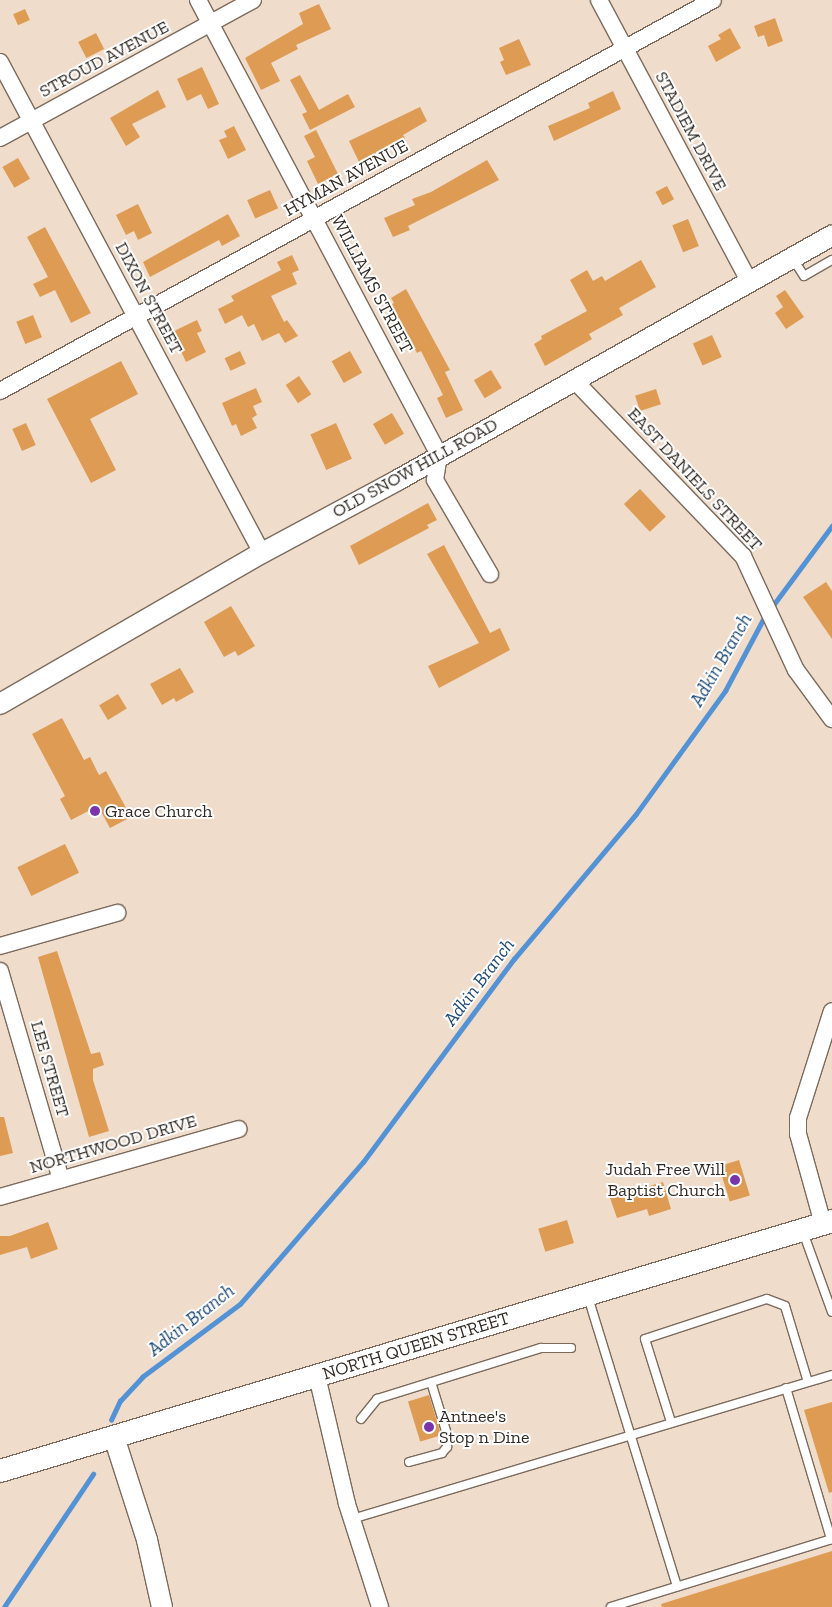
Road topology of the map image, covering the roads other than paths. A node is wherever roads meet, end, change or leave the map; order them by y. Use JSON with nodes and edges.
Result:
{"nodes":[{"id":1,"x":198,"y":0,"type":"edge"},
{"id":2,"x":253,"y":0,"type":"edge"},
{"id":3,"x":599,"y":0,"type":"edge"},
{"id":4,"x":713,"y":0,"type":"edge"},
{"id":5,"x":211,"y":24,"type":"junction"},
{"id":6,"x":624,"y":49,"type":"junction"},
{"id":7,"x":0,"y":62,"type":"edge"},
{"id":8,"x":31,"y":121,"type":"junction"},
{"id":9,"x":0,"y":138,"type":"edge"},
{"id":10,"x":315,"y":219,"type":"junction"},
{"id":11,"x":832,"y":235,"type":"edge"},
{"id":12,"x":791,"y":257,"type":"junction"},
{"id":13,"x":832,"y":260,"type":"edge"},
{"id":14,"x":749,"y":281,"type":"junction"},
{"id":15,"x":135,"y":316,"type":"junction"},
{"id":16,"x":574,"y":380,"type":"junction"},
{"id":17,"x":0,"y":391,"type":"edge"},
{"id":18,"x":439,"y":455,"type":"junction"},
{"id":19,"x":262,"y":553,"type":"junction"},
{"id":20,"x":490,"y":574,"type":"dead end"},
{"id":21,"x":0,"y":704,"type":"edge"},
{"id":22,"x":832,"y":719,"type":"edge"},
{"id":23,"x":117,"y":912,"type":"dead end"},
{"id":24,"x":0,"y":946,"type":"edge"},
{"id":25,"x":0,"y":971,"type":"edge"},
{"id":26,"x":832,"y":1011,"type":"edge"},
{"id":27,"x":238,"y":1129,"type":"dead end"},
{"id":28,"x":61,"y":1179,"type":"junction"},
{"id":29,"x":0,"y":1197,"type":"edge"},
{"id":30,"x":819,"y":1225,"type":"edge"},
{"id":31,"x":587,"y":1295,"type":"junction"},
{"id":32,"x":832,"y":1312,"type":"edge"},
{"id":33,"x":570,"y":1348,"type":"dead end"},
{"id":34,"x":832,"y":1375,"type":"edge"},
{"id":35,"x":317,"y":1376,"type":"junction"},
{"id":36,"x":431,"y":1382,"type":"junction"},
{"id":37,"x":808,"y":1382,"type":"junction"},
{"id":38,"x":786,"y":1388,"type":"junction"},
{"id":39,"x":360,"y":1419,"type":"dead end"},
{"id":40,"x":670,"y":1422,"type":"junction"},
{"id":41,"x":630,"y":1434,"type":"junction"},
{"id":42,"x":114,"y":1437,"type":"junction"},
{"id":43,"x":409,"y":1462,"type":"dead end"},
{"id":44,"x":0,"y":1471,"type":"edge"},
{"id":45,"x":352,"y":1520,"type":"junction"},
{"id":46,"x":832,"y":1539,"type":"edge"},
{"id":47,"x":677,"y":1587,"type":"junction"},
{"id":48,"x":162,"y":1607,"type":"edge"},
{"id":49,"x":380,"y":1607,"type":"edge"},
{"id":50,"x":610,"y":1607,"type":"edge"}],
"edges":[{"from":1,"to":5,"type":"street","name":"WILLIAMS STREET"},
{"from":2,"to":5,"type":"street","name":"STROUD AVENUE"},
{"from":3,"to":6,"type":"street","name":"STADIEM DRIVE"},
{"from":4,"to":6,"type":"street","name":"HYMAN AVENUE"},
{"from":5,"to":8,"type":"street","name":"STROUD AVENUE"},
{"from":5,"to":10,"type":"street","name":"WILLIAMS STREET"},
{"from":6,"to":10,"type":"street","name":"HYMAN AVENUE"},
{"from":6,"to":14,"type":"street","name":"STADIEM DRIVE"},
{"from":7,"to":8,"type":"street","name":"DIXON STREET"},
{"from":8,"to":9,"type":"street","name":"STROUD AVENUE"},
{"from":8,"to":15,"type":"street","name":"DIXON STREET"},
{"from":10,"to":15,"type":"street","name":"HYMAN AVENUE"},
{"from":10,"to":18,"type":"street","name":"WILLIAMS STREET"},
{"from":11,"to":12,"type":"street","name":"OLD SNOW HILL ROAD"},
{"from":12,"to":13,"type":"lane"},
{"from":12,"to":14,"type":"street","name":"OLD SNOW HILL ROAD"},
{"from":14,"to":16,"type":"street","name":"OLD SNOW HILL ROAD"},
{"from":15,"to":17,"type":"street","name":"HYMAN AVENUE"},
{"from":15,"to":19,"type":"street","name":"DIXON STREET"},
{"from":16,"to":18,"type":"street","name":"OLD SNOW HILL ROAD"},
{"from":16,"to":22,"type":"street","name":"EAST DANIELS STREET"},
{"from":18,"to":19,"type":"street","name":"OLD SNOW HILL ROAD"},
{"from":18,"to":20,"type":"street"},
{"from":19,"to":21,"type":"street","name":"OLD SNOW HILL ROAD"},
{"from":23,"to":24,"type":"street"},
{"from":25,"to":28,"type":"street","name":"LEE STREET"},
{"from":26,"to":30,"type":"street"},
{"from":27,"to":28,"type":"street","name":"NORTHWOOD DRIVE"},
{"from":28,"to":29,"type":"street","name":"NORTHWOOD DRIVE"},
{"from":30,"to":31,"type":"main road","name":"NORTH QUEEN STREET"},
{"from":30,"to":32,"type":"lane"},
{"from":31,"to":35,"type":"main road","name":"NORTH QUEEN STREET"},
{"from":31,"to":41,"type":"lane"},
{"from":33,"to":36,"type":"lane"},
{"from":34,"to":37,"type":"lane"},
{"from":35,"to":42,"type":"main road","name":"NORTH QUEEN STREET"},
{"from":35,"to":45,"type":"street"},
{"from":36,"to":39,"type":"lane"},
{"from":36,"to":43,"type":"lane"},
{"from":37,"to":38,"type":"lane"},
{"from":37,"to":40,"type":"lane"},
{"from":38,"to":40,"type":"lane"},
{"from":38,"to":46,"type":"lane"},
{"from":40,"to":41,"type":"lane"},
{"from":41,"to":45,"type":"lane"},
{"from":41,"to":47,"type":"lane"},
{"from":42,"to":44,"type":"main road","name":"NORTH QUEEN STREET"},
{"from":42,"to":48,"type":"street"},
{"from":45,"to":49,"type":"street"},
{"from":46,"to":47,"type":"lane"},
{"from":47,"to":50,"type":"lane"}]}
